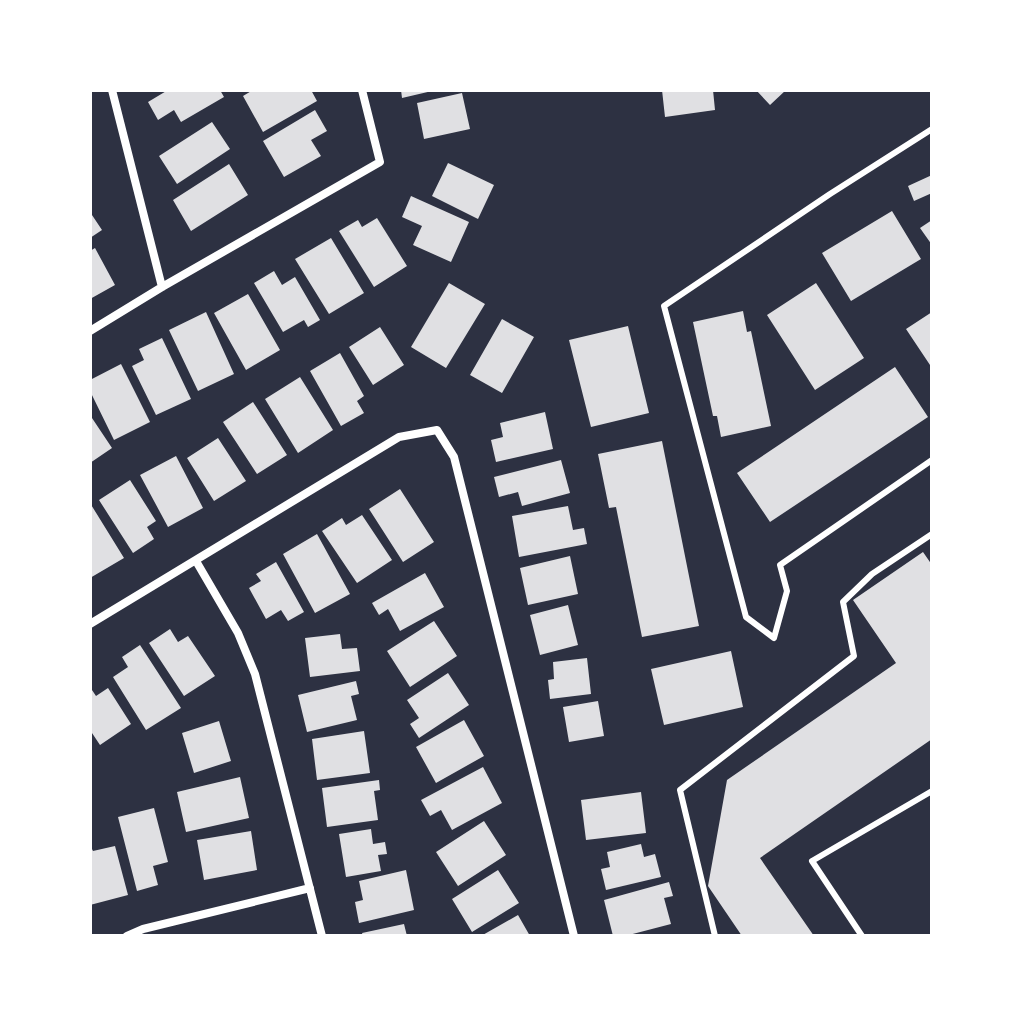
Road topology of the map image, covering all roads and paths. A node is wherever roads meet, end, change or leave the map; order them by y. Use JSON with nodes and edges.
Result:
{"nodes":[{"id":1,"x":112,"y":90,"type":"edge"},
{"id":2,"x":362,"y":90,"type":"edge"},
{"id":3,"x":932,"y":129,"type":"edge"},
{"id":4,"x":162,"y":287,"type":"junction"},
{"id":5,"x":90,"y":331,"type":"edge"},
{"id":6,"x":932,"y":460,"type":"edge"},
{"id":7,"x":932,"y":534,"type":"edge"},
{"id":8,"x":196,"y":561,"type":"junction"},
{"id":9,"x":90,"y":624,"type":"edge"},
{"id":10,"x":932,"y":791,"type":"edge"},
{"id":11,"x":310,"y":888,"type":"junction"},
{"id":12,"x":127,"y":936,"type":"edge"},
{"id":13,"x":322,"y":936,"type":"edge"},
{"id":14,"x":574,"y":936,"type":"edge"},
{"id":15,"x":715,"y":936,"type":"edge"},
{"id":16,"x":862,"y":936,"type":"edge"}],
"edges":[{"from":1,"to":4,"type":"street"},
{"from":2,"to":4,"type":"street"},
{"from":3,"to":6,"type":"lane"},
{"from":4,"to":5,"type":"street"},
{"from":7,"to":15,"type":"lane"},
{"from":8,"to":9,"type":"street"},
{"from":8,"to":11,"type":"street"},
{"from":8,"to":14,"type":"street"},
{"from":10,"to":16,"type":"lane"},
{"from":11,"to":12,"type":"street"},
{"from":11,"to":13,"type":"street"}]}
